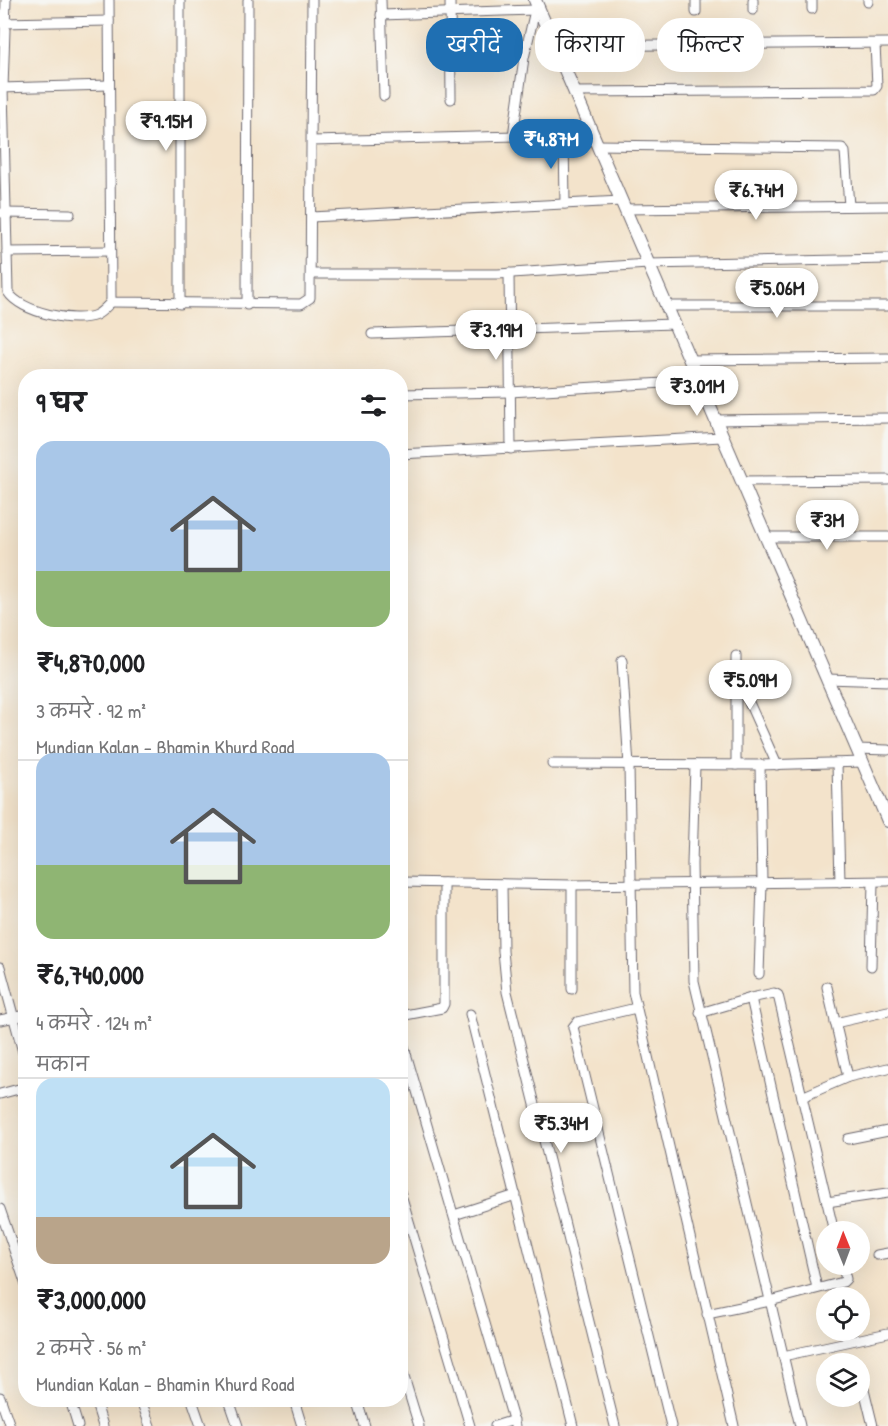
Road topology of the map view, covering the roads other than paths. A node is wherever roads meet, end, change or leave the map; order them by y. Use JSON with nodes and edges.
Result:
{"nodes":[{"id":1,"x":6,"y":0,"type":"edge"},
{"id":2,"x":109,"y":0,"type":"edge"},
{"id":3,"x":180,"y":0,"type":"edge"},
{"id":4,"x":248,"y":0,"type":"edge"},
{"id":5,"x":312,"y":0,"type":"edge"},
{"id":6,"x":381,"y":0,"type":"edge"},
{"id":7,"x":450,"y":0,"type":"edge"},
{"id":8,"x":696,"y":0,"type":"edge"},
{"id":9,"x":536,"y":5,"type":"edge"},
{"id":10,"x":451,"y":12,"type":"junction"},
{"id":11,"x":696,"y":12,"type":"dead end"},
{"id":12,"x":381,"y":15,"type":"junction"},
{"id":13,"x":109,"y":21,"type":"junction"},
{"id":14,"x":3,"y":23,"type":"edge"},
{"id":15,"x":875,"y":44,"type":"junction"},
{"id":16,"x":888,"y":44,"type":"edge"},
{"id":17,"x":645,"y":45,"type":"edge"},
{"id":18,"x":566,"y":72,"type":"edge"},
{"id":19,"x":109,"y":85,"type":"junction"},
{"id":20,"x":2,"y":88,"type":"edge"},
{"id":21,"x":574,"y":92,"type":"junction"},
{"id":22,"x":384,"y":96,"type":"dead end"},
{"id":23,"x":451,"y":99,"type":"dead end"},
{"id":24,"x":587,"y":122,"type":"junction"},
{"id":25,"x":564,"y":135,"type":"junction"},
{"id":26,"x":513,"y":136,"type":"junction"},
{"id":27,"x":312,"y":141,"type":"junction"},
{"id":28,"x":597,"y":146,"type":"junction"},
{"id":29,"x":2,"y":149,"type":"edge"},
{"id":30,"x":565,"y":204,"type":"junction"},
{"id":31,"x":623,"y":205,"type":"junction"},
{"id":32,"x":849,"y":206,"type":"junction"},
{"id":33,"x":888,"y":206,"type":"edge"},
{"id":34,"x":3,"y":213,"type":"edge"},
{"id":35,"x":70,"y":214,"type":"dead end"},
{"id":36,"x":311,"y":217,"type":"junction"},
{"id":37,"x":110,"y":251,"type":"junction"},
{"id":38,"x":7,"y":252,"type":"junction"},
{"id":39,"x":888,"y":259,"type":"edge"},
{"id":40,"x":648,"y":264,"type":"junction"},
{"id":41,"x":509,"y":273,"type":"junction"},
{"id":42,"x":311,"y":274,"type":"junction"},
{"id":43,"x":111,"y":302,"type":"junction"},
{"id":44,"x":180,"y":304,"type":"junction"},
{"id":45,"x":247,"y":305,"type":"junction"},
{"id":46,"x":666,"y":306,"type":"junction"},
{"id":47,"x":888,"y":306,"type":"edge"},
{"id":48,"x":674,"y":324,"type":"junction"},
{"id":49,"x":509,"y":331,"type":"junction"},
{"id":50,"x":372,"y":334,"type":"dead end"},
{"id":51,"x":888,"y":358,"type":"edge"},
{"id":52,"x":689,"y":360,"type":"junction"},
{"id":53,"x":698,"y":381,"type":"junction"},
{"id":54,"x":510,"y":392,"type":"junction"},
{"id":55,"x":408,"y":394,"type":"edge"},
{"id":56,"x":888,"y":418,"type":"edge"},
{"id":57,"x":715,"y":420,"type":"junction"},
{"id":58,"x":723,"y":437,"type":"junction"},
{"id":59,"x":511,"y":448,"type":"junction"},
{"id":60,"x":408,"y":454,"type":"edge"},
{"id":61,"x":888,"y":480,"type":"edge"},
{"id":62,"x":741,"y":482,"type":"junction"},
{"id":63,"x":765,"y":537,"type":"junction"},
{"id":64,"x":888,"y":537,"type":"edge"},
{"id":65,"x":736,"y":656,"type":"dead end"},
{"id":66,"x":622,"y":660,"type":"dead end"},
{"id":67,"x":736,"y":673,"type":"junction"},
{"id":68,"x":826,"y":679,"type":"junction"},
{"id":69,"x":888,"y":681,"type":"edge"},
{"id":70,"x":857,"y":749,"type":"junction"},
{"id":71,"x":888,"y":750,"type":"edge"},
{"id":72,"x":862,"y":762,"type":"junction"},
{"id":73,"x":837,"y":763,"type":"junction"},
{"id":74,"x":552,"y":764,"type":"dead end"},
{"id":75,"x":695,"y":765,"type":"junction"},
{"id":76,"x":736,"y":765,"type":"junction"},
{"id":77,"x":760,"y":765,"type":"junction"},
{"id":78,"x":777,"y":765,"type":"junction"},
{"id":79,"x":628,"y":766,"type":"junction"},
{"id":80,"x":884,"y":804,"type":"edge"},
{"id":81,"x":888,"y":821,"type":"edge"},
{"id":82,"x":888,"y":881,"type":"edge"},
{"id":83,"x":408,"y":882,"type":"edge"},
{"id":84,"x":840,"y":882,"type":"junction"},
{"id":85,"x":873,"y":882,"type":"junction"},
{"id":86,"x":444,"y":883,"type":"junction"},
{"id":87,"x":762,"y":883,"type":"junction"},
{"id":88,"x":502,"y":884,"type":"junction"},
{"id":89,"x":631,"y":884,"type":"junction"},
{"id":90,"x":692,"y":884,"type":"junction"},
{"id":91,"x":572,"y":885,"type":"junction"},
{"id":92,"x":871,"y":966,"type":"dead end"},
{"id":93,"x":1,"y":973,"type":"edge"},
{"id":94,"x":759,"y":974,"type":"dead end"},
{"id":95,"x":827,"y":987,"type":"dead end"},
{"id":96,"x":572,"y":990,"type":"dead end"},
{"id":97,"x":751,"y":998,"type":"junction"},
{"id":98,"x":636,"y":1008,"type":"junction"},
{"id":99,"x":888,"y":1011,"type":"edge"},
{"id":100,"x":700,"y":1012,"type":"junction"},
{"id":101,"x":408,"y":1014,"type":"edge"},
{"id":102,"x":470,"y":1014,"type":"dead end"},
{"id":103,"x":18,"y":1016,"type":"edge"},
{"id":104,"x":14,"y":1017,"type":"junction"},
{"id":105,"x":0,"y":1020,"type":"edge"},
{"id":106,"x":835,"y":1023,"type":"junction"},
{"id":107,"x":18,"y":1032,"type":"edge"},
{"id":108,"x":408,"y":1060,"type":"edge"},
{"id":109,"x":888,"y":1068,"type":"edge"},
{"id":110,"x":848,"y":1077,"type":"junction"},
{"id":111,"x":18,"y":1089,"type":"edge"},
{"id":112,"x":0,"y":1094,"type":"edge"},
{"id":113,"x":802,"y":1096,"type":"junction"},
{"id":114,"x":888,"y":1131,"type":"edge"},
{"id":115,"x":848,"y":1138,"type":"dead end"},
{"id":116,"x":888,"y":1193,"type":"edge"},
{"id":117,"x":516,"y":1195,"type":"junction"},
{"id":118,"x":827,"y":1202,"type":"junction"},
{"id":119,"x":0,"y":1209,"type":"edge"},
{"id":120,"x":454,"y":1215,"type":"junction"},
{"id":121,"x":408,"y":1218,"type":"edge"},
{"id":122,"x":831,"y":1221,"type":"edge"},
{"id":123,"x":888,"y":1253,"type":"edge"},
{"id":124,"x":877,"y":1255,"type":"dead end"},
{"id":125,"x":18,"y":1262,"type":"edge"},
{"id":126,"x":844,"y":1275,"type":"edge"},
{"id":127,"x":817,"y":1287,"type":"edge"},
{"id":128,"x":821,"y":1287,"type":"edge"},
{"id":129,"x":816,"y":1288,"type":"edge"},
{"id":130,"x":770,"y":1301,"type":"junction"},
{"id":131,"x":707,"y":1314,"type":"junction"},
{"id":132,"x":888,"y":1334,"type":"edge"},
{"id":133,"x":783,"y":1356,"type":"junction"},
{"id":134,"x":408,"y":1390,"type":"edge"},
{"id":135,"x":0,"y":1397,"type":"edge"},
{"id":136,"x":72,"y":1407,"type":"edge"},
{"id":137,"x":96,"y":1407,"type":"edge"},
{"id":138,"x":143,"y":1407,"type":"edge"},
{"id":139,"x":194,"y":1407,"type":"edge"},
{"id":140,"x":231,"y":1407,"type":"edge"},
{"id":141,"x":296,"y":1407,"type":"edge"},
{"id":142,"x":359,"y":1407,"type":"edge"},
{"id":143,"x":868,"y":1407,"type":"edge"},
{"id":144,"x":514,"y":1423,"type":"edge"},
{"id":145,"x":9,"y":1426,"type":"edge"},
{"id":146,"x":78,"y":1426,"type":"edge"},
{"id":147,"x":103,"y":1426,"type":"edge"},
{"id":148,"x":150,"y":1426,"type":"edge"},
{"id":149,"x":201,"y":1426,"type":"edge"},
{"id":150,"x":238,"y":1426,"type":"edge"},
{"id":151,"x":302,"y":1426,"type":"edge"},
{"id":152,"x":365,"y":1426,"type":"edge"},
{"id":153,"x":419,"y":1426,"type":"edge"},
{"id":154,"x":470,"y":1426,"type":"edge"},
{"id":155,"x":495,"y":1426,"type":"edge"},
{"id":156,"x":573,"y":1426,"type":"edge"},
{"id":157,"x":615,"y":1426,"type":"edge"},
{"id":158,"x":671,"y":1426,"type":"edge"},
{"id":159,"x":734,"y":1426,"type":"edge"},
{"id":160,"x":800,"y":1426,"type":"edge"},
{"id":161,"x":873,"y":1426,"type":"edge"}],
"edges":[{"from":1,"to":14,"type":"street"},
{"from":2,"to":13,"type":"street"},
{"from":3,"to":44,"type":"street"},
{"from":4,"to":45,"type":"street"},
{"from":5,"to":27,"type":"street"},
{"from":6,"to":12,"type":"street"},
{"from":7,"to":10,"type":"street"},
{"from":8,"to":11,"type":"street"},
{"from":9,"to":10,"type":"street"},
{"from":9,"to":26,"type":"street"},
{"from":10,"to":12,"type":"street"},
{"from":10,"to":23,"type":"street"},
{"from":12,"to":22,"type":"street"},
{"from":13,"to":14,"type":"street"},
{"from":13,"to":19,"type":"street"},
{"from":14,"to":20,"type":"street"},
{"from":15,"to":16,"type":"street"},
{"from":15,"to":17,"type":"street"},
{"from":15,"to":21,"type":"street"},
{"from":18,"to":21,"type":"street"},
{"from":19,"to":20,"type":"street"},
{"from":19,"to":37,"type":"street"},
{"from":20,"to":29,"type":"street"},
{"from":21,"to":24,"type":"street"},
{"from":24,"to":25,"type":"street"},
{"from":24,"to":28,"type":"street"},
{"from":25,"to":26,"type":"street"},
{"from":25,"to":30,"type":"street"},
{"from":26,"to":27,"type":"street"},
{"from":27,"to":36,"type":"street"},
{"from":28,"to":31,"type":"street"},
{"from":28,"to":32,"type":"street"},
{"from":29,"to":34,"type":"street"},
{"from":30,"to":31,"type":"street"},
{"from":30,"to":36,"type":"street"},
{"from":31,"to":32,"type":"street"},
{"from":31,"to":40,"type":"street"},
{"from":32,"to":33,"type":"street"},
{"from":34,"to":35,"type":"street"},
{"from":34,"to":38,"type":"street"},
{"from":36,"to":42,"type":"street"},
{"from":37,"to":38,"type":"street"},
{"from":37,"to":43,"type":"street"},
{"from":38,"to":43,"type":"street"},
{"from":39,"to":40,"type":"street"},
{"from":40,"to":41,"type":"street"},
{"from":40,"to":46,"type":"street"},
{"from":41,"to":42,"type":"street"},
{"from":41,"to":49,"type":"street"},
{"from":42,"to":45,"type":"street"},
{"from":43,"to":44,"type":"street"},
{"from":44,"to":45,"type":"street"},
{"from":46,"to":47,"type":"street"},
{"from":46,"to":48,"type":"street"},
{"from":48,"to":49,"type":"street"},
{"from":48,"to":52,"type":"street"},
{"from":49,"to":50,"type":"street"},
{"from":49,"to":54,"type":"street"},
{"from":51,"to":52,"type":"street"},
{"from":52,"to":53,"type":"street"},
{"from":53,"to":54,"type":"street"},
{"from":53,"to":57,"type":"street"},
{"from":54,"to":55,"type":"street"},
{"from":54,"to":59,"type":"street"},
{"from":56,"to":57,"type":"street"},
{"from":57,"to":58,"type":"street"},
{"from":58,"to":59,"type":"street"},
{"from":58,"to":62,"type":"street"},
{"from":59,"to":60,"type":"street"},
{"from":61,"to":62,"type":"street"},
{"from":62,"to":63,"type":"street"},
{"from":63,"to":64,"type":"street"},
{"from":63,"to":68,"type":"street"},
{"from":65,"to":67,"type":"street"},
{"from":66,"to":79,"type":"street"},
{"from":67,"to":76,"type":"street"},
{"from":67,"to":78,"type":"street"},
{"from":68,"to":69,"type":"street"},
{"from":68,"to":70,"type":"street"},
{"from":70,"to":71,"type":"street"},
{"from":70,"to":72,"type":"street"},
{"from":72,"to":73,"type":"street"},
{"from":72,"to":80,"type":"street"},
{"from":73,"to":78,"type":"street"},
{"from":73,"to":84,"type":"street"},
{"from":74,"to":79,"type":"street"},
{"from":75,"to":76,"type":"street"},
{"from":75,"to":79,"type":"street"},
{"from":75,"to":90,"type":"street"},
{"from":76,"to":77,"type":"street"},
{"from":77,"to":78,"type":"street"},
{"from":77,"to":87,"type":"street"},
{"from":79,"to":89,"type":"street"},
{"from":80,"to":81,"type":"street"},
{"from":82,"to":85,"type":"street"},
{"from":83,"to":86,"type":"street"},
{"from":84,"to":85,"type":"street"},
{"from":84,"to":87,"type":"street"},
{"from":85,"to":92,"type":"street"},
{"from":86,"to":88,"type":"street"},
{"from":86,"to":101,"type":"street"},
{"from":87,"to":90,"type":"street"},
{"from":87,"to":94,"type":"street"},
{"from":88,"to":91,"type":"street"},
{"from":88,"to":157,"type":"street"},
{"from":89,"to":90,"type":"street"},
{"from":89,"to":91,"type":"street"},
{"from":89,"to":98,"type":"street"},
{"from":90,"to":100,"type":"street"},
{"from":91,"to":96,"type":"street"},
{"from":93,"to":104,"type":"street"},
{"from":95,"to":106,"type":"street"},
{"from":97,"to":100,"type":"street"},
{"from":97,"to":113,"type":"street"},
{"from":97,"to":127,"type":"street"},
{"from":98,"to":131,"type":"street"},
{"from":98,"to":158,"type":"street"},
{"from":99,"to":106,"type":"street"},
{"from":100,"to":130,"type":"street"},
{"from":102,"to":117,"type":"street"},
{"from":103,"to":104,"type":"street"},
{"from":104,"to":105,"type":"street"},
{"from":104,"to":107,"type":"street"},
{"from":106,"to":110,"type":"street"},
{"from":108,"to":120,"type":"street"},
{"from":109,"to":110,"type":"street"},
{"from":110,"to":113,"type":"street"},
{"from":111,"to":112,"type":"street"},
{"from":113,"to":118,"type":"street"},
{"from":114,"to":115,"type":"street"},
{"from":116,"to":118,"type":"street"},
{"from":117,"to":120,"type":"street"},
{"from":117,"to":156,"type":"street"},
{"from":118,"to":122,"type":"street"},
{"from":119,"to":125,"type":"street"},
{"from":120,"to":144,"type":"street"},
{"from":121,"to":154,"type":"street"},
{"from":123,"to":124,"type":"street"},
{"from":126,"to":128,"type":"street"},
{"from":129,"to":130,"type":"street"},
{"from":130,"to":131,"type":"street"},
{"from":130,"to":133,"type":"street"},
{"from":131,"to":159,"type":"street"},
{"from":132,"to":133,"type":"street"},
{"from":133,"to":160,"type":"street"},
{"from":134,"to":153,"type":"street"},
{"from":135,"to":145,"type":"street"},
{"from":136,"to":146,"type":"street"},
{"from":137,"to":147,"type":"street"},
{"from":138,"to":148,"type":"street"},
{"from":139,"to":149,"type":"street"},
{"from":140,"to":150,"type":"street"},
{"from":141,"to":151,"type":"street"},
{"from":142,"to":152,"type":"street"},
{"from":143,"to":161,"type":"street"},
{"from":144,"to":155,"type":"street"}]}
